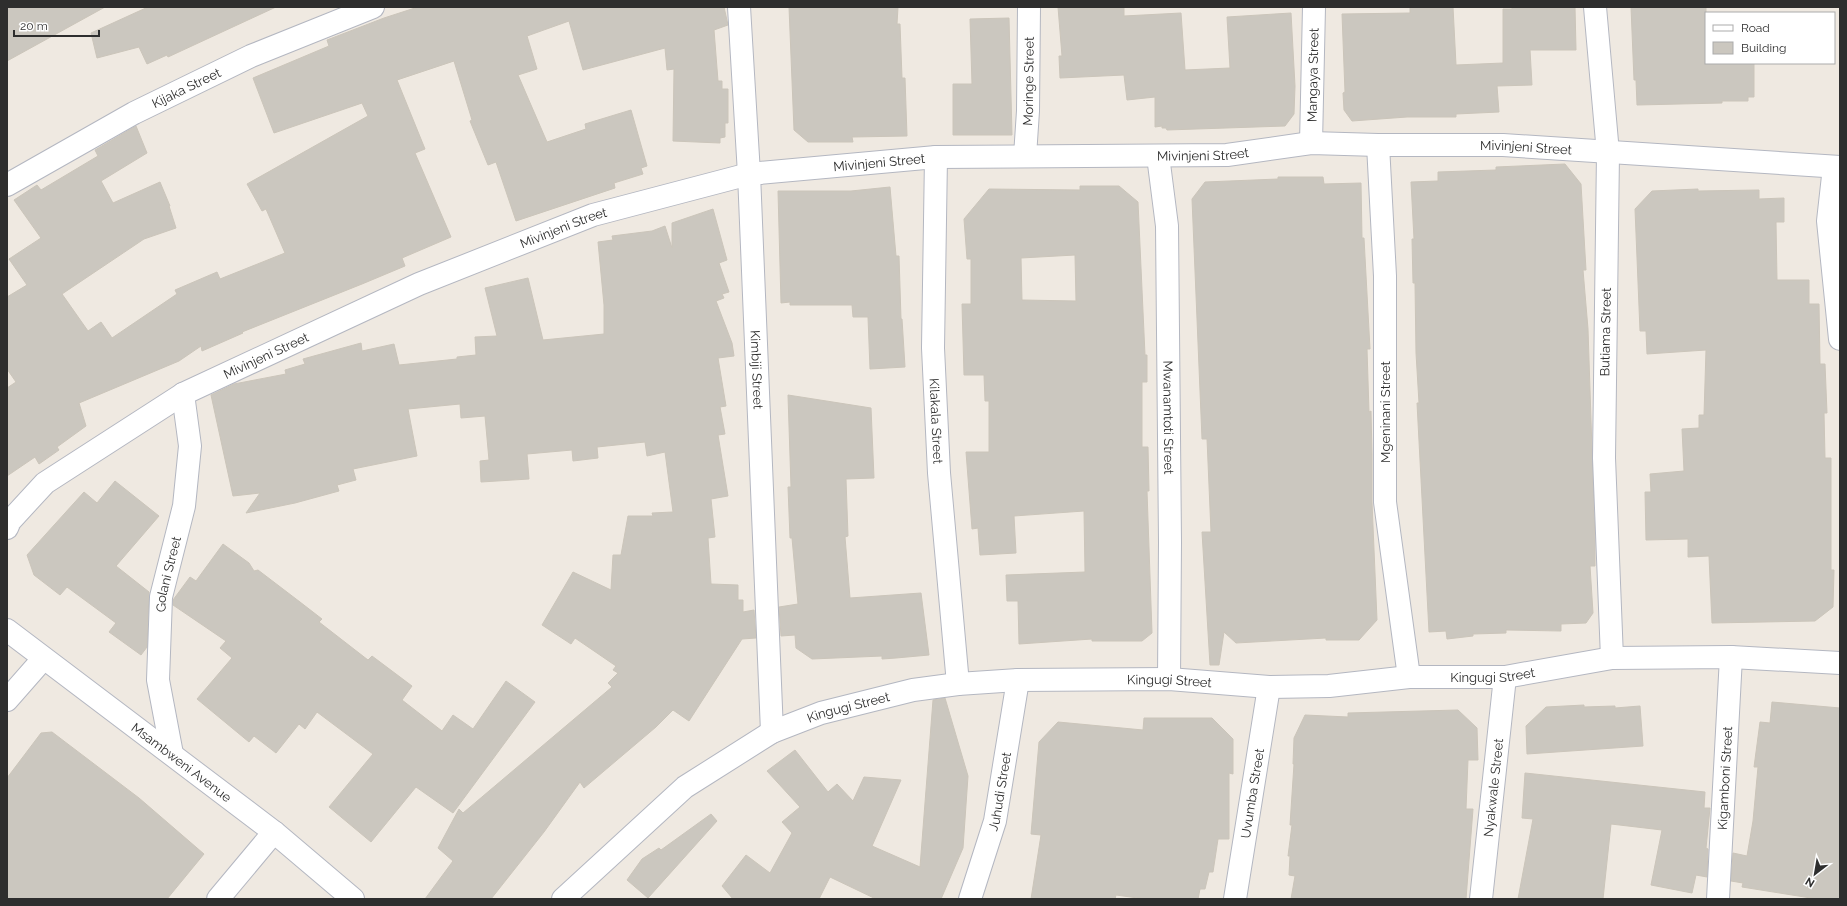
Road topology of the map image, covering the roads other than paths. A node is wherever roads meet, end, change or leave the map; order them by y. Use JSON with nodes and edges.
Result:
{"nodes":[{"id":1,"x":373,"y":7,"type":"edge"},
{"id":2,"x":739,"y":7,"type":"edge"},
{"id":3,"x":1029,"y":7,"type":"edge"},
{"id":4,"x":1314,"y":7,"type":"edge"},
{"id":5,"x":1595,"y":7,"type":"edge"},
{"id":6,"x":1311,"y":143,"type":"junction"},
{"id":7,"x":1378,"y":145,"type":"junction"},
{"id":8,"x":1608,"y":153,"type":"junction"},
{"id":9,"x":936,"y":156,"type":"junction"},
{"id":10,"x":1025,"y":156,"type":"junction"},
{"id":11,"x":1158,"y":156,"type":"junction"},
{"id":12,"x":1837,"y":167,"type":"edge"},
{"id":13,"x":749,"y":174,"type":"junction"},
{"id":14,"x":7,"y":185,"type":"edge"},
{"id":15,"x":1840,"y":339,"type":"edge"},
{"id":16,"x":182,"y":394,"type":"junction"},
{"id":17,"x":8,"y":523,"type":"edge"},
{"id":18,"x":7,"y":630,"type":"edge"},
{"id":19,"x":1731,"y":657,"type":"junction"},
{"id":20,"x":1612,"y":658,"type":"junction"},
{"id":21,"x":43,"y":659,"type":"junction"},
{"id":22,"x":1840,"y":663,"type":"edge"},
{"id":23,"x":1409,"y":677,"type":"junction"},
{"id":24,"x":1505,"y":677,"type":"junction"},
{"id":25,"x":1169,"y":679,"type":"junction"},
{"id":26,"x":1018,"y":680,"type":"junction"},
{"id":27,"x":958,"y":684,"type":"junction"},
{"id":28,"x":1270,"y":687,"type":"junction"},
{"id":29,"x":7,"y":700,"type":"edge"},
{"id":30,"x":772,"y":732,"type":"junction"},
{"id":31,"x":172,"y":754,"type":"junction"},
{"id":32,"x":274,"y":832,"type":"junction"},
{"id":33,"x":218,"y":899,"type":"edge"},
{"id":34,"x":353,"y":899,"type":"edge"},
{"id":35,"x":563,"y":899,"type":"edge"},
{"id":36,"x":970,"y":899,"type":"edge"},
{"id":37,"x":1235,"y":899,"type":"edge"},
{"id":38,"x":1481,"y":899,"type":"edge"},
{"id":39,"x":1718,"y":899,"type":"edge"}],
"edges":[{"from":1,"to":14,"type":"street","name":"Kijaka Street"},
{"from":2,"to":13,"type":"street","name":"Kimbiji Street"},
{"from":3,"to":10,"type":"street","name":"Moringe Street"},
{"from":4,"to":6,"type":"street","name":"Mangaya Street"},
{"from":5,"to":8,"type":"street","name":"Butiama Street"},
{"from":6,"to":7,"type":"street","name":"Mivinjeni Street"},
{"from":6,"to":11,"type":"street","name":"Mivinjeni Street"},
{"from":7,"to":8,"type":"street","name":"Mivinjeni Street"},
{"from":7,"to":23,"type":"street","name":"Mgeninani Street"},
{"from":8,"to":12,"type":"street","name":"Mivinjeni Street"},
{"from":8,"to":20,"type":"street","name":"Butiama Street"},
{"from":9,"to":10,"type":"street","name":"Mivinjeni Street"},
{"from":9,"to":13,"type":"street","name":"Mivinjeni Street"},
{"from":9,"to":27,"type":"street","name":"Kilakala Street"},
{"from":10,"to":11,"type":"street","name":"Mivinjeni Street"},
{"from":11,"to":25,"type":"street","name":"Mwanamtoti Street"},
{"from":12,"to":15,"type":"street"},
{"from":13,"to":16,"type":"street","name":"Mivinjeni Street"},
{"from":13,"to":30,"type":"street","name":"Kimbiji Street"},
{"from":16,"to":17,"type":"street","name":"Mivinjeni Street"},
{"from":16,"to":31,"type":"street","name":"Golani Street"},
{"from":18,"to":21,"type":"street","name":"Msambweni Avenue"},
{"from":19,"to":20,"type":"street","name":"Kingugi Street"},
{"from":19,"to":22,"type":"street","name":"Kingugi Street"},
{"from":19,"to":39,"type":"street","name":"Kigamboni Street"},
{"from":20,"to":24,"type":"street","name":"Kingugi Street"},
{"from":21,"to":29,"type":"street"},
{"from":21,"to":31,"type":"street","name":"Msambweni Avenue"},
{"from":23,"to":24,"type":"street","name":"Kingugi Street"},
{"from":23,"to":28,"type":"street","name":"Kingugi Street"},
{"from":24,"to":38,"type":"street","name":"Nyakwale Street"},
{"from":25,"to":26,"type":"street","name":"Kingugi Street"},
{"from":25,"to":28,"type":"street","name":"Kingugi Street"},
{"from":26,"to":27,"type":"street","name":"Kingugi Street"},
{"from":26,"to":36,"type":"street","name":"Juhudi Street"},
{"from":27,"to":30,"type":"street","name":"Kingugi Street"},
{"from":28,"to":37,"type":"street","name":"Uvumba Street"},
{"from":30,"to":35,"type":"street","name":"Kingugi Street"},
{"from":31,"to":32,"type":"street","name":"Msambweni Avenue"},
{"from":32,"to":33,"type":"street"},
{"from":32,"to":34,"type":"street","name":"Msambweni Avenue"}]}
